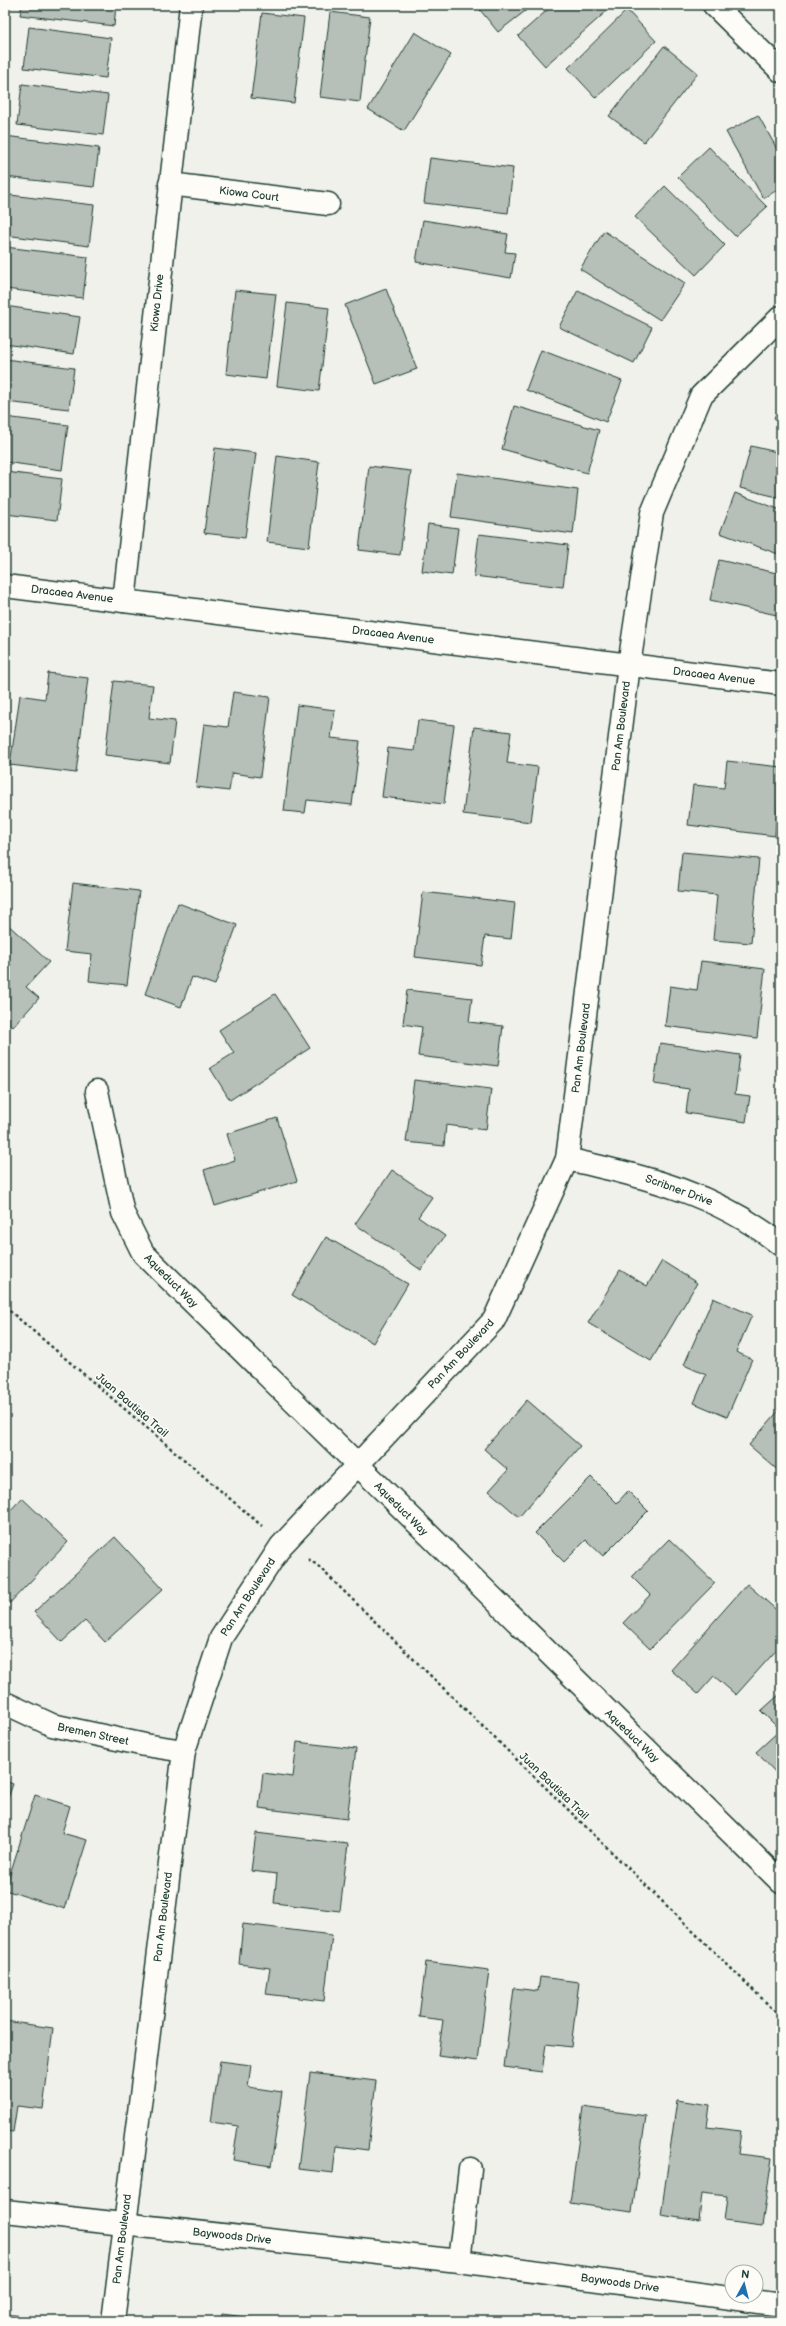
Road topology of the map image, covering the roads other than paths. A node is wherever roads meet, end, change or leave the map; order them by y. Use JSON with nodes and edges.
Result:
{"nodes":[{"id":1,"x":191,"y":5,"type":"edge"},
{"id":2,"x":714,"y":5,"type":"edge"},
{"id":3,"x":781,"y":71,"type":"edge"},
{"id":4,"x":170,"y":184,"type":"junction"},
{"id":5,"x":328,"y":204,"type":"dead end"},
{"id":6,"x":781,"y":317,"type":"edge"},
{"id":7,"x":5,"y":586,"type":"edge"},
{"id":8,"x":124,"y":601,"type":"junction"},
{"id":9,"x":629,"y":665,"type":"junction"},
{"id":10,"x":781,"y":684,"type":"edge"},
{"id":11,"x":97,"y":1091,"type":"dead end"},
{"id":12,"x":566,"y":1158,"type":"junction"},
{"id":13,"x":781,"y":1244,"type":"edge"},
{"id":14,"x":356,"y":1465,"type":"junction"},
{"id":15,"x":5,"y":1703,"type":"edge"},
{"id":16,"x":184,"y":1751,"type":"junction"},
{"id":17,"x":781,"y":1882,"type":"edge"},
{"id":18,"x":470,"y":2169,"type":"dead end"},
{"id":19,"x":5,"y":2211,"type":"edge"},
{"id":20,"x":124,"y":2225,"type":"junction"},
{"id":21,"x":459,"y":2261,"type":"junction"},
{"id":22,"x":781,"y":2305,"type":"edge"},
{"id":23,"x":113,"y":2321,"type":"edge"}],
"edges":[{"from":1,"to":4,"type":"street","name":"Kiowa Drive"},
{"from":2,"to":3,"type":"street"},
{"from":4,"to":5,"type":"street","name":"Kiowa Court"},
{"from":4,"to":8,"type":"street","name":"Kiowa Drive"},
{"from":6,"to":9,"type":"street","name":"Pan Am Boulevard"},
{"from":7,"to":8,"type":"street","name":"Dracaea Avenue"},
{"from":8,"to":9,"type":"street","name":"Dracaea Avenue"},
{"from":9,"to":10,"type":"street","name":"Dracaea Avenue"},
{"from":9,"to":12,"type":"street","name":"Pan Am Boulevard"},
{"from":11,"to":14,"type":"street","name":"Aqueduct Way"},
{"from":12,"to":13,"type":"street","name":"Scribner Drive"},
{"from":12,"to":14,"type":"street","name":"Pan Am Boulevard"},
{"from":14,"to":16,"type":"street","name":"Pan Am Boulevard"},
{"from":14,"to":17,"type":"street","name":"Aqueduct Way"},
{"from":15,"to":16,"type":"street","name":"Bremen Street"},
{"from":16,"to":20,"type":"street","name":"Pan Am Boulevard"},
{"from":18,"to":21,"type":"street"},
{"from":19,"to":20,"type":"street","name":"Baywoods Drive"},
{"from":20,"to":21,"type":"street","name":"Baywoods Drive"},
{"from":20,"to":23,"type":"street","name":"Pan Am Boulevard"},
{"from":21,"to":22,"type":"street","name":"Baywoods Drive"}]}
